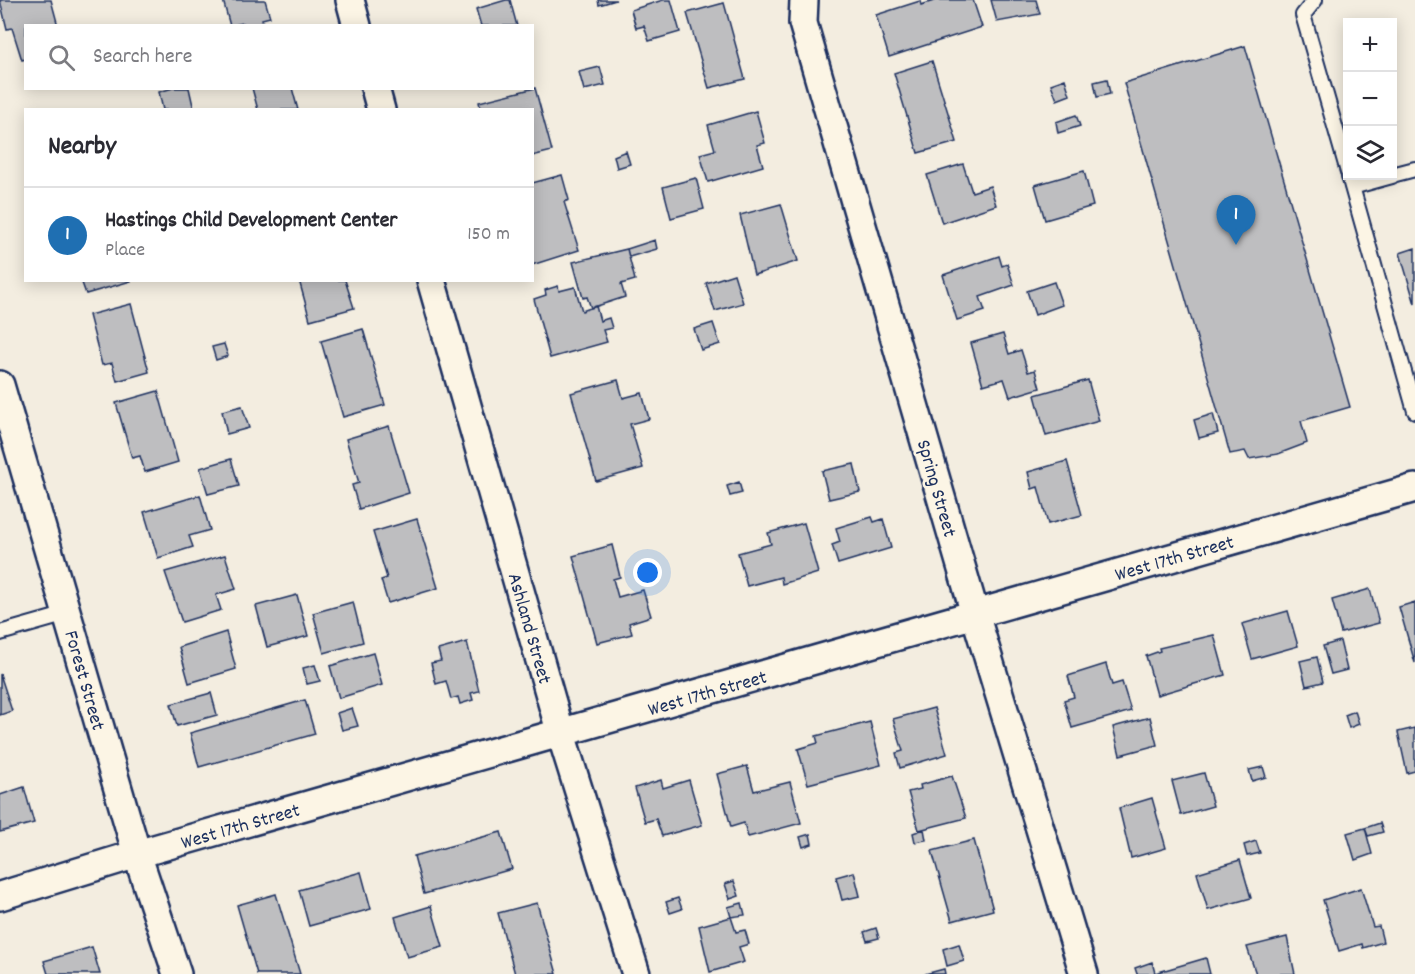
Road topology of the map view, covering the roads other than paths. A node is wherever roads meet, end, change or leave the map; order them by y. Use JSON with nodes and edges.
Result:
{"nodes":[{"id":1,"x":350,"y":0,"type":"edge"},
{"id":2,"x":804,"y":0,"type":"edge"},
{"id":3,"x":1314,"y":0,"type":"edge"},
{"id":4,"x":356,"y":24,"type":"edge"},
{"id":5,"x":376,"y":90,"type":"edge"},
{"id":6,"x":380,"y":108,"type":"edge"},
{"id":7,"x":1343,"y":157,"type":"edge"},
{"id":8,"x":1415,"y":169,"type":"edge"},
{"id":9,"x":1397,"y":174,"type":"edge"},
{"id":10,"x":1350,"y":180,"type":"edge"},
{"id":11,"x":431,"y":282,"type":"edge"},
{"id":12,"x":0,"y":385,"type":"edge"},
{"id":13,"x":1414,"y":405,"type":"edge"},
{"id":14,"x":1415,"y":488,"type":"edge"},
{"id":15,"x":67,"y":614,"type":"junction"},
{"id":16,"x":975,"y":615,"type":"junction"},
{"id":17,"x":0,"y":633,"type":"edge"},
{"id":18,"x":561,"y":734,"type":"junction"},
{"id":19,"x":137,"y":854,"type":"junction"},
{"id":20,"x":0,"y":896,"type":"edge"},
{"id":21,"x":177,"y":974,"type":"edge"},
{"id":22,"x":636,"y":974,"type":"edge"},
{"id":23,"x":1084,"y":974,"type":"edge"}],
"edges":[{"from":1,"to":4,"type":"street"},
{"from":2,"to":16,"type":"street","name":"Spring Street"},
{"from":3,"to":7,"type":"lane"},
{"from":5,"to":6,"type":"street"},
{"from":8,"to":9,"type":"lane"},
{"from":10,"to":13,"type":"lane"},
{"from":11,"to":18,"type":"street","name":"Ashland Street"},
{"from":12,"to":15,"type":"street","name":"Forest Street"},
{"from":14,"to":16,"type":"street","name":"West 17th Street"},
{"from":15,"to":17,"type":"lane"},
{"from":15,"to":19,"type":"street","name":"Forest Street"},
{"from":16,"to":18,"type":"street","name":"West 17th Street"},
{"from":16,"to":23,"type":"street","name":"Spring Street"},
{"from":18,"to":19,"type":"street","name":"West 17th Street"},
{"from":18,"to":22,"type":"street","name":"Ashland Street"},
{"from":19,"to":20,"type":"street","name":"West 17th Street"},
{"from":19,"to":21,"type":"street","name":"Forest Street"}]}
